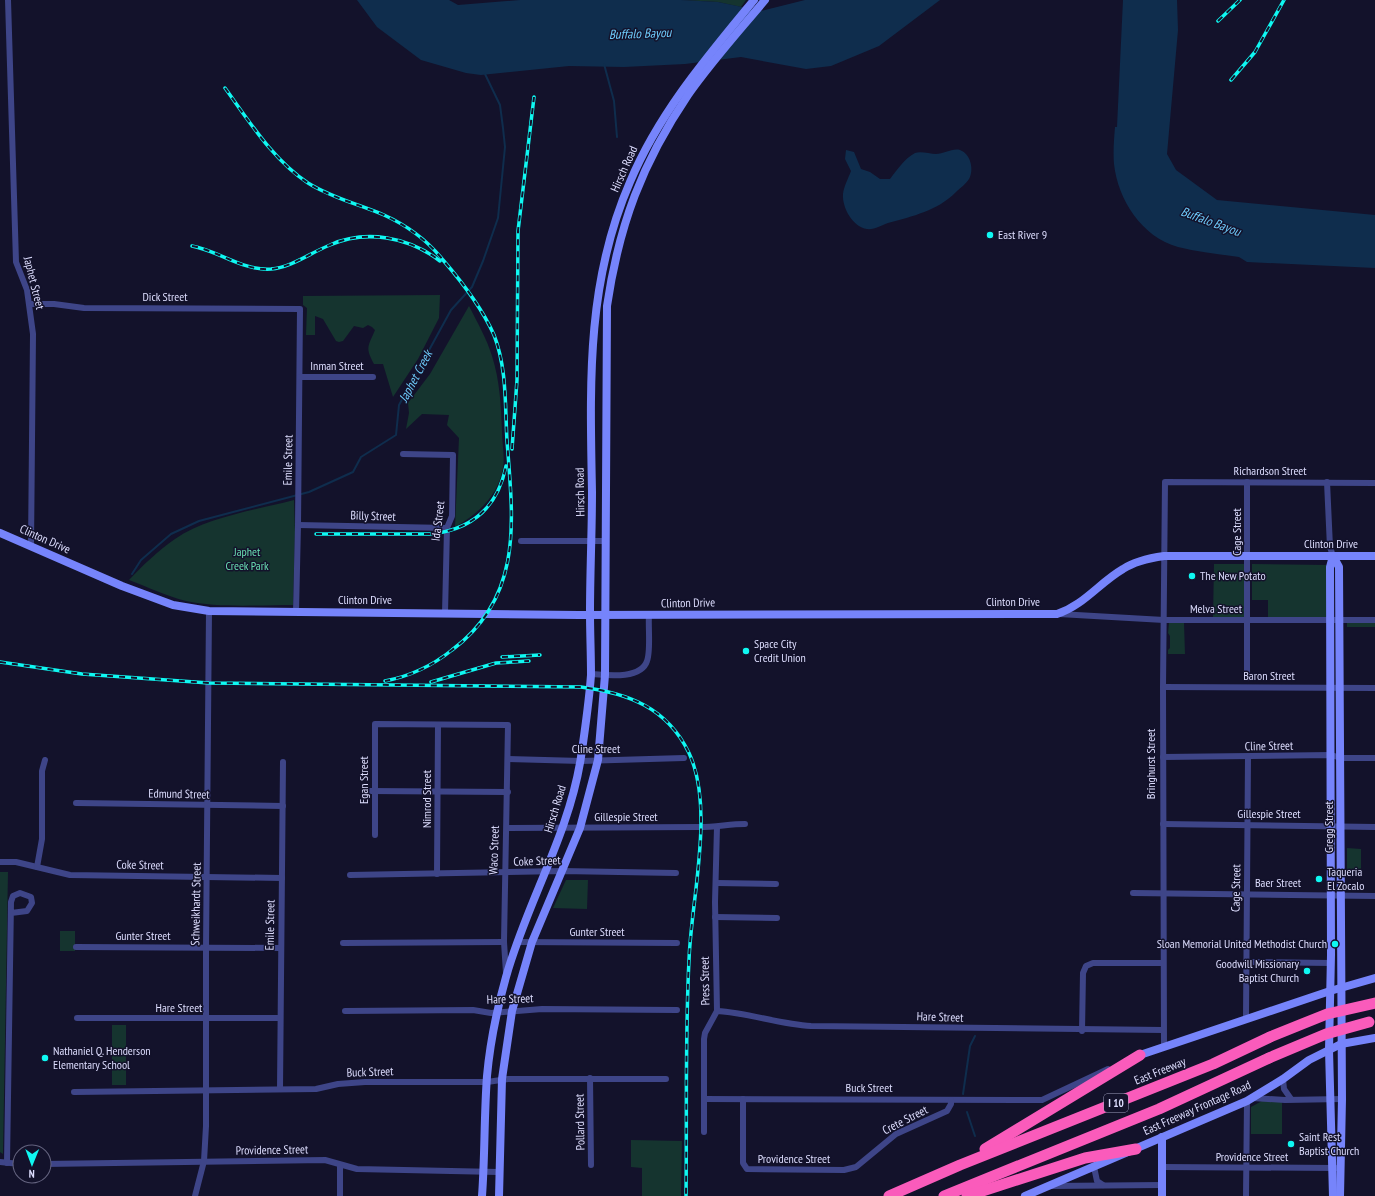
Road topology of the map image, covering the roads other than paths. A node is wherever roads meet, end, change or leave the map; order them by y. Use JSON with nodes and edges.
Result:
{"nodes":[{"id":1,"x":8,"y":0,"type":"edge"},
{"id":2,"x":754,"y":0,"type":"edge"},
{"id":3,"x":764,"y":0,"type":"edge"},
{"id":4,"x":664,"y":124,"type":"junction"},
{"id":5,"x":30,"y":304,"type":"junction"},
{"id":6,"x":300,"y":309,"type":"joint"},
{"id":7,"x":300,"y":376,"type":"junction"},
{"id":8,"x":373,"y":377,"type":"dead end"},
{"id":9,"x":403,"y":454,"type":"dead end"},
{"id":10,"x":1165,"y":482,"type":"joint"},
{"id":11,"x":1247,"y":482,"type":"junction"},
{"id":12,"x":1328,"y":482,"type":"junction"},
{"id":13,"x":1375,"y":483,"type":"edge"},
{"id":14,"x":298,"y":522,"type":"junction"},
{"id":15,"x":447,"y":528,"type":"junction"},
{"id":16,"x":0,"y":533,"type":"edge"},
{"id":17,"x":521,"y":541,"type":"dead end"},
{"id":18,"x":592,"y":541,"type":"junction"},
{"id":19,"x":606,"y":541,"type":"junction"},
{"id":20,"x":31,"y":547,"type":"junction"},
{"id":21,"x":1164,"y":556,"type":"junction"},
{"id":22,"x":1248,"y":556,"type":"junction"},
{"id":23,"x":1333,"y":556,"type":"junction"},
{"id":24,"x":1375,"y":556,"type":"edge"},
{"id":25,"x":210,"y":611,"type":"junction"},
{"id":26,"x":296,"y":612,"type":"junction"},
{"id":27,"x":445,"y":613,"type":"junction"},
{"id":28,"x":1057,"y":614,"type":"junction"},
{"id":29,"x":590,"y":615,"type":"junction"},
{"id":30,"x":605,"y":615,"type":"junction"},
{"id":31,"x":649,"y":615,"type":"junction"},
{"id":32,"x":1164,"y":620,"type":"junction"},
{"id":33,"x":1248,"y":620,"type":"junction"},
{"id":34,"x":1330,"y":620,"type":"junction"},
{"id":35,"x":1340,"y":620,"type":"junction"},
{"id":36,"x":1375,"y":620,"type":"edge"},
{"id":37,"x":591,"y":674,"type":"junction"},
{"id":38,"x":605,"y":674,"type":"junction"},
{"id":39,"x":1247,"y":678,"type":"dead end"},
{"id":40,"x":1163,"y":687,"type":"junction"},
{"id":41,"x":1330,"y":687,"type":"junction"},
{"id":42,"x":1340,"y":688,"type":"junction"},
{"id":43,"x":1375,"y":688,"type":"edge"},
{"id":44,"x":438,"y":724,"type":"junction"},
{"id":45,"x":1331,"y":755,"type":"junction"},
{"id":46,"x":1164,"y":757,"type":"junction"},
{"id":47,"x":1248,"y":757,"type":"junction"},
{"id":48,"x":684,"y":758,"type":"dead end"},
{"id":49,"x":1341,"y":758,"type":"junction"},
{"id":50,"x":1375,"y":758,"type":"edge"},
{"id":51,"x":508,"y":759,"type":"junction"},
{"id":52,"x":45,"y":760,"type":"dead end"},
{"id":53,"x":598,"y":760,"type":"junction"},
{"id":54,"x":581,"y":761,"type":"junction"},
{"id":55,"x":283,"y":762,"type":"dead end"},
{"id":56,"x":372,"y":791,"type":"junction"},
{"id":57,"x":438,"y":792,"type":"junction"},
{"id":58,"x":508,"y":792,"type":"junction"},
{"id":59,"x":76,"y":804,"type":"dead end"},
{"id":60,"x":209,"y":805,"type":"junction"},
{"id":61,"x":283,"y":806,"type":"junction"},
{"id":62,"x":745,"y":824,"type":"dead end"},
{"id":63,"x":1163,"y":824,"type":"junction"},
{"id":64,"x":1248,"y":825,"type":"junction"},
{"id":65,"x":1331,"y":825,"type":"junction"},
{"id":66,"x":1341,"y":826,"type":"junction"},
{"id":67,"x":718,"y":827,"type":"junction"},
{"id":68,"x":1375,"y":827,"type":"edge"},
{"id":69,"x":507,"y":828,"type":"junction"},
{"id":70,"x":563,"y":828,"type":"junction"},
{"id":71,"x":580,"y":828,"type":"junction"},
{"id":72,"x":375,"y":835,"type":"dead end"},
{"id":73,"x":0,"y":862,"type":"edge"},
{"id":74,"x":37,"y":867,"type":"junction"},
{"id":75,"x":562,"y":871,"type":"junction"},
{"id":76,"x":546,"y":872,"type":"junction"},
{"id":77,"x":506,"y":873,"type":"junction"},
{"id":78,"x":676,"y":873,"type":"dead end"},
{"id":79,"x":437,"y":874,"type":"junction"},
{"id":80,"x":350,"y":875,"type":"dead end"},
{"id":81,"x":207,"y":877,"type":"junction"},
{"id":82,"x":282,"y":878,"type":"junction"},
{"id":83,"x":716,"y":883,"type":"junction"},
{"id":84,"x":776,"y":884,"type":"dead end"},
{"id":85,"x":1133,"y":893,"type":"dead end"},
{"id":86,"x":1163,"y":893,"type":"junction"},
{"id":87,"x":1246,"y":894,"type":"junction"},
{"id":88,"x":1332,"y":894,"type":"junction"},
{"id":89,"x":1341,"y":896,"type":"junction"},
{"id":90,"x":1375,"y":896,"type":"edge"},
{"id":91,"x":11,"y":913,"type":"dead end"},
{"id":92,"x":715,"y":917,"type":"junction"},
{"id":93,"x":777,"y":918,"type":"dead end"},
{"id":94,"x":504,"y":942,"type":"junction"},
{"id":95,"x":517,"y":942,"type":"junction"},
{"id":96,"x":532,"y":942,"type":"junction"},
{"id":97,"x":343,"y":943,"type":"dead end"},
{"id":98,"x":677,"y":943,"type":"dead end"},
{"id":99,"x":76,"y":947,"type":"dead end"},
{"id":100,"x":206,"y":948,"type":"junction"},
{"id":101,"x":281,"y":948,"type":"junction"},
{"id":102,"x":1246,"y":962,"type":"junction"},
{"id":103,"x":1163,"y":963,"type":"junction"},
{"id":104,"x":1331,"y":963,"type":"junction"},
{"id":105,"x":506,"y":976,"type":"junction"},
{"id":106,"x":1375,"y":978,"type":"edge"},
{"id":107,"x":1342,"y":988,"type":"junction"},
{"id":108,"x":1330,"y":991,"type":"junction"},
{"id":109,"x":1375,"y":1003,"type":"edge"},
{"id":110,"x":677,"y":1010,"type":"dead end"},
{"id":111,"x":345,"y":1011,"type":"dead end"},
{"id":112,"x":512,"y":1011,"type":"junction"},
{"id":113,"x":717,"y":1011,"type":"junction"},
{"id":114,"x":497,"y":1012,"type":"junction"},
{"id":115,"x":77,"y":1018,"type":"dead end"},
{"id":116,"x":280,"y":1018,"type":"junction"},
{"id":117,"x":207,"y":1019,"type":"junction"},
{"id":118,"x":1246,"y":1019,"type":"junction"},
{"id":119,"x":1373,"y":1021,"type":"edge"},
{"id":120,"x":1082,"y":1030,"type":"junction"},
{"id":121,"x":1163,"y":1030,"type":"junction"},
{"id":122,"x":1375,"y":1038,"type":"edge"},
{"id":123,"x":1341,"y":1044,"type":"junction"},
{"id":124,"x":1164,"y":1047,"type":"junction"},
{"id":125,"x":1329,"y":1050,"type":"junction"},
{"id":126,"x":1140,"y":1055,"type":"junction"},
{"id":127,"x":590,"y":1078,"type":"junction"},
{"id":128,"x":502,"y":1079,"type":"junction"},
{"id":129,"x":666,"y":1079,"type":"dead end"},
{"id":130,"x":1283,"y":1079,"type":"junction"},
{"id":131,"x":487,"y":1082,"type":"junction"},
{"id":132,"x":280,"y":1089,"type":"junction"},
{"id":133,"x":206,"y":1091,"type":"junction"},
{"id":134,"x":74,"y":1092,"type":"dead end"},
{"id":135,"x":704,"y":1099,"type":"junction"},
{"id":136,"x":743,"y":1099,"type":"junction"},
{"id":137,"x":1249,"y":1099,"type":"junction"},
{"id":138,"x":1291,"y":1099,"type":"junction"},
{"id":139,"x":1330,"y":1099,"type":"junction"},
{"id":140,"x":1342,"y":1099,"type":"junction"},
{"id":141,"x":951,"y":1100,"type":"junction"},
{"id":142,"x":704,"y":1132,"type":"dead end"},
{"id":143,"x":1162,"y":1137,"type":"junction"},
{"id":144,"x":1136,"y":1149,"type":"junction"},
{"id":145,"x":204,"y":1161,"type":"junction"},
{"id":146,"x":0,"y":1162,"type":"edge"},
{"id":147,"x":7,"y":1164,"type":"junction"},
{"id":148,"x":12,"y":1164,"type":"edge"},
{"id":149,"x":52,"y":1164,"type":"edge"},
{"id":150,"x":340,"y":1165,"type":"junction"},
{"id":151,"x":591,"y":1165,"type":"dead end"},
{"id":152,"x":960,"y":1165,"type":"junction"},
{"id":153,"x":1094,"y":1167,"type":"junction"},
{"id":154,"x":1162,"y":1167,"type":"junction"},
{"id":155,"x":1246,"y":1168,"type":"junction"},
{"id":156,"x":1331,"y":1168,"type":"junction"},
{"id":157,"x":1342,"y":1168,"type":"junction"},
{"id":158,"x":844,"y":1170,"type":"joint"},
{"id":159,"x":484,"y":1172,"type":"junction"},
{"id":160,"x":498,"y":1172,"type":"junction"},
{"id":161,"x":1103,"y":1185,"type":"junction"},
{"id":162,"x":1162,"y":1185,"type":"junction"},
{"id":163,"x":1049,"y":1186,"type":"junction"},
{"id":164,"x":195,"y":1196,"type":"edge"},
{"id":165,"x":340,"y":1196,"type":"edge"},
{"id":166,"x":482,"y":1196,"type":"edge"},
{"id":167,"x":499,"y":1196,"type":"edge"},
{"id":168,"x":889,"y":1196,"type":"edge"},
{"id":169,"x":944,"y":1196,"type":"edge"},
{"id":170,"x":967,"y":1196,"type":"edge"},
{"id":171,"x":1025,"y":1196,"type":"edge"},
{"id":172,"x":1162,"y":1196,"type":"edge"},
{"id":173,"x":1246,"y":1196,"type":"edge"},
{"id":174,"x":1333,"y":1196,"type":"edge"},
{"id":175,"x":1340,"y":1196,"type":"edge"}],
"edges":[{"from":1,"to":5,"type":"street","name":"Japhet Street"},
{"from":2,"to":4,"type":"main road","name":"Hirsch Road"},
{"from":3,"to":4,"type":"main road","name":"Hirsch Road"},
{"from":4,"to":18,"type":"main road","name":"Hirsch Road"},
{"from":4,"to":19,"type":"main road","name":"Hirsch Road"},
{"from":5,"to":6,"type":"street","name":"Dick Street"},
{"from":5,"to":20,"type":"street","name":"Japhet Street"},
{"from":6,"to":7,"type":"street","name":"Emile Street"},
{"from":7,"to":8,"type":"street","name":"Inman Street"},
{"from":7,"to":14,"type":"street","name":"Emile Street"},
{"from":9,"to":15,"type":"street","name":"Ida Street"},
{"from":10,"to":11,"type":"street","name":"Richardson Street"},
{"from":10,"to":21,"type":"street","name":"Bringhurst Street"},
{"from":11,"to":12,"type":"street","name":"Richardson Street"},
{"from":11,"to":22,"type":"street","name":"Cage Street"},
{"from":12,"to":13,"type":"street","name":"Richardson Street"},
{"from":12,"to":23,"type":"street","name":"Gregg Street"},
{"from":14,"to":15,"type":"street","name":"Billy Street"},
{"from":14,"to":26,"type":"street","name":"Emile Street"},
{"from":15,"to":27,"type":"street","name":"Ida Street"},
{"from":16,"to":20,"type":"main road","name":"Clinton Drive"},
{"from":17,"to":18,"type":"street"},
{"from":18,"to":19,"type":"street"},
{"from":18,"to":29,"type":"main road","name":"Hirsch Road"},
{"from":19,"to":30,"type":"main road","name":"Hirsch Road"},
{"from":20,"to":25,"type":"main road","name":"Clinton Drive"},
{"from":21,"to":22,"type":"main road","name":"Clinton Drive"},
{"from":21,"to":28,"type":"main road","name":"Clinton Drive"},
{"from":21,"to":32,"type":"street","name":"Bringhurst Street"},
{"from":22,"to":23,"type":"main road","name":"Clinton Drive"},
{"from":22,"to":33,"type":"street","name":"Cage Street"},
{"from":23,"to":24,"type":"main road","name":"Clinton Drive"},
{"from":23,"to":34,"type":"main road","name":"Gregg Street"},
{"from":23,"to":35,"type":"main road","name":"Gregg Street"},
{"from":25,"to":26,"type":"main road","name":"Clinton Drive"},
{"from":25,"to":60,"type":"street","name":"Schweikhardt Street"},
{"from":26,"to":27,"type":"main road","name":"Clinton Drive"},
{"from":27,"to":29,"type":"main road","name":"Clinton Drive"},
{"from":28,"to":31,"type":"main road","name":"Clinton Drive"},
{"from":28,"to":32,"type":"street","name":"Melva Street"},
{"from":29,"to":30,"type":"main road","name":"Clinton Drive"},
{"from":29,"to":37,"type":"main road","name":"Hirsch Road"},
{"from":30,"to":31,"type":"main road","name":"Clinton Drive"},
{"from":30,"to":38,"type":"main road","name":"Hirsch Road"},
{"from":31,"to":38,"type":"street"},
{"from":32,"to":33,"type":"street","name":"Melva Street"},
{"from":32,"to":40,"type":"street","name":"Bringhurst Street"},
{"from":33,"to":34,"type":"street","name":"Melva Street"},
{"from":33,"to":39,"type":"street","name":"Cage Street"},
{"from":34,"to":35,"type":"street","name":"Melva Street"},
{"from":34,"to":41,"type":"main road","name":"Gregg Street"},
{"from":35,"to":36,"type":"street","name":"Melva Street"},
{"from":35,"to":42,"type":"main road","name":"Gregg Street"},
{"from":37,"to":38,"type":"street"},
{"from":37,"to":54,"type":"main road","name":"Hirsch Road"},
{"from":38,"to":53,"type":"main road","name":"Hirsch Road"},
{"from":40,"to":41,"type":"street","name":"Baron Street"},
{"from":40,"to":46,"type":"street","name":"Bringhurst Street"},
{"from":41,"to":42,"type":"street","name":"Baron Street"},
{"from":41,"to":45,"type":"main road","name":"Gregg Street"},
{"from":42,"to":43,"type":"street","name":"Baron Street"},
{"from":42,"to":49,"type":"main road","name":"Gregg Street"},
{"from":44,"to":51,"type":"street","name":"Waco Street"},
{"from":44,"to":56,"type":"street","name":"Egan Street"},
{"from":44,"to":57,"type":"street","name":"Nimrod Street"},
{"from":45,"to":47,"type":"street","name":"Cline Street"},
{"from":45,"to":49,"type":"street","name":"Cline Street"},
{"from":45,"to":65,"type":"main road","name":"Gregg Street"},
{"from":46,"to":47,"type":"street","name":"Cline Street"},
{"from":46,"to":63,"type":"street","name":"Bringhurst Street"},
{"from":47,"to":64,"type":"street","name":"Cage Street"},
{"from":48,"to":53,"type":"street","name":"Cline Street"},
{"from":49,"to":50,"type":"street","name":"Cline Street"},
{"from":49,"to":66,"type":"main road","name":"Gregg Street"},
{"from":51,"to":54,"type":"street","name":"Cline Street"},
{"from":51,"to":58,"type":"street","name":"Waco Street"},
{"from":52,"to":74,"type":"street"},
{"from":53,"to":54,"type":"street","name":"Cline Street"},
{"from":53,"to":71,"type":"main road","name":"Hirsch Road"},
{"from":54,"to":70,"type":"main road","name":"Hirsch Road"},
{"from":55,"to":61,"type":"street","name":"Emile Street"},
{"from":56,"to":57,"type":"street"},
{"from":56,"to":72,"type":"street","name":"Egan Street"},
{"from":57,"to":58,"type":"street"},
{"from":57,"to":79,"type":"street","name":"Nimrod Street"},
{"from":58,"to":69,"type":"street","name":"Waco Street"},
{"from":59,"to":60,"type":"street","name":"Edmund Street"},
{"from":60,"to":61,"type":"street","name":"Edmund Street"},
{"from":60,"to":81,"type":"street","name":"Schweikhardt Street"},
{"from":61,"to":82,"type":"street","name":"Emile Street"},
{"from":62,"to":67,"type":"street","name":"Gillespie Street"},
{"from":63,"to":64,"type":"street","name":"Gillespie Street"},
{"from":63,"to":86,"type":"street","name":"Bringhurst Street"},
{"from":64,"to":65,"type":"street","name":"Gillespie Street"},
{"from":64,"to":87,"type":"street","name":"Cage Street"},
{"from":65,"to":66,"type":"street","name":"Gillespie Street"},
{"from":65,"to":88,"type":"main road","name":"Gregg Street"},
{"from":66,"to":68,"type":"street","name":"Gillespie Street"},
{"from":66,"to":89,"type":"main road","name":"Gregg Street"},
{"from":67,"to":71,"type":"street","name":"Gillespie Street"},
{"from":67,"to":83,"type":"street","name":"Press Street"},
{"from":69,"to":70,"type":"street","name":"Gillespie Street"},
{"from":69,"to":77,"type":"street","name":"Waco Street"},
{"from":70,"to":71,"type":"street","name":"Gillespie Street"},
{"from":70,"to":76,"type":"main road","name":"Hirsch Road"},
{"from":71,"to":75,"type":"main road","name":"Hirsch Road"},
{"from":73,"to":74,"type":"street","name":"Coke Street"},
{"from":74,"to":81,"type":"street","name":"Coke Street"},
{"from":75,"to":76,"type":"street","name":"Coke Street"},
{"from":75,"to":78,"type":"street","name":"Coke Street"},
{"from":75,"to":96,"type":"main road","name":"Hirsch Road"},
{"from":76,"to":77,"type":"street","name":"Coke Street"},
{"from":76,"to":95,"type":"main road","name":"Hirsch Road"},
{"from":77,"to":79,"type":"street","name":"Coke Street"},
{"from":77,"to":94,"type":"street","name":"Waco Street"},
{"from":79,"to":80,"type":"street","name":"Coke Street"},
{"from":81,"to":82,"type":"street","name":"Coke Street"},
{"from":81,"to":100,"type":"street","name":"Schweikhardt Street"},
{"from":82,"to":101,"type":"street","name":"Emile Street"},
{"from":83,"to":84,"type":"street"},
{"from":83,"to":92,"type":"street","name":"Press Street"},
{"from":85,"to":86,"type":"street","name":"Baer Street"},
{"from":86,"to":87,"type":"street","name":"Baer Street"},
{"from":86,"to":103,"type":"street","name":"Bringhurst Street"},
{"from":87,"to":88,"type":"street","name":"Baer Street"},
{"from":87,"to":102,"type":"street","name":"Cage Street"},
{"from":88,"to":89,"type":"street","name":"Baer Street"},
{"from":88,"to":104,"type":"main road","name":"Gregg Street"},
{"from":89,"to":90,"type":"street","name":"Baer Street"},
{"from":89,"to":107,"type":"main road","name":"Gregg Street"},
{"from":91,"to":147,"type":"street"},
{"from":92,"to":93,"type":"street"},
{"from":92,"to":113,"type":"street","name":"Press Street"},
{"from":94,"to":97,"type":"street"},
{"from":94,"to":105,"type":"street","name":"Waco Street"},
{"from":95,"to":96,"type":"street","name":"Gunter Street"},
{"from":95,"to":105,"type":"main road","name":"Hirsch Road"},
{"from":96,"to":98,"type":"street","name":"Gunter Street"},
{"from":96,"to":112,"type":"main road","name":"Hirsch Road"},
{"from":99,"to":100,"type":"street","name":"Gunter Street"},
{"from":100,"to":101,"type":"street","name":"Gunter Street"},
{"from":100,"to":117,"type":"street","name":"Schweikhardt Street"},
{"from":101,"to":116,"type":"street","name":"Emile Street"},
{"from":102,"to":104,"type":"street"},
{"from":102,"to":118,"type":"street","name":"Cage Street"},
{"from":103,"to":120,"type":"street"},
{"from":103,"to":121,"type":"street","name":"Bringhurst Street"},
{"from":104,"to":108,"type":"main road","name":"Gregg Street"},
{"from":105,"to":114,"type":"main road","name":"Hirsch Road"},
{"from":106,"to":107,"type":"main road"},
{"from":107,"to":108,"type":"main road"},
{"from":107,"to":123,"type":"main road","name":"Gregg Street"},
{"from":108,"to":118,"type":"main road"},
{"from":108,"to":125,"type":"main road","name":"Gregg Street"},
{"from":109,"to":152,"type":"highway","name":"East Freeway","number":"I 10","bridge":true},
{"from":110,"to":112,"type":"street","name":"Hare Street"},
{"from":111,"to":114,"type":"street","name":"Hare Street"},
{"from":112,"to":114,"type":"street","name":"Hare Street"},
{"from":112,"to":128,"type":"main road"},
{"from":113,"to":120,"type":"street","name":"Hare Street"},
{"from":113,"to":135,"type":"street","name":"Press Street"},
{"from":114,"to":131,"type":"main road"},
{"from":115,"to":117,"type":"street","name":"Hare Street"},
{"from":116,"to":117,"type":"street","name":"Hare Street"},
{"from":116,"to":132,"type":"street","name":"Emile Street"},
{"from":117,"to":133,"type":"street","name":"Schweikhardt Street"},
{"from":118,"to":124,"type":"main road"},
{"from":119,"to":169,"type":"highway","number":"I 10","bridge":true},
{"from":120,"to":121,"type":"street","name":"Hare Street"},
{"from":121,"to":124,"type":"street","name":"Bringhurst Street"},
{"from":122,"to":123,"type":"main road","name":"East Freeway Frontage Road"},
{"from":123,"to":125,"type":"main road","name":"East Freeway Frontage Road"},
{"from":123,"to":140,"type":"main road","name":"Gregg Street"},
{"from":124,"to":126,"type":"main road"},
{"from":125,"to":130,"type":"main road","name":"East Freeway Frontage Road"},
{"from":125,"to":139,"type":"main road","name":"Gregg Street"},
{"from":126,"to":141,"type":"street","name":"Buck Street"},
{"from":126,"to":152,"type":"highway"},
{"from":127,"to":128,"type":"street","name":"Buck Street"},
{"from":127,"to":129,"type":"street","name":"Buck Street"},
{"from":127,"to":151,"type":"street","name":"Pollard Street"},
{"from":128,"to":131,"type":"street","name":"Buck Street"},
{"from":128,"to":160,"type":"main road"},
{"from":130,"to":137,"type":"main road","name":"East Freeway Frontage Road"},
{"from":130,"to":138,"type":"street"},
{"from":131,"to":132,"type":"street","name":"Buck Street"},
{"from":131,"to":159,"type":"main road"},
{"from":132,"to":133,"type":"street","name":"Buck Street"},
{"from":133,"to":134,"type":"street","name":"Buck Street"},
{"from":133,"to":145,"type":"street","name":"Schweikhardt Street"},
{"from":135,"to":136,"type":"street","name":"Buck Street"},
{"from":135,"to":142,"type":"street","name":"Press Street"},
{"from":136,"to":141,"type":"street","name":"Buck Street"},
{"from":136,"to":158,"type":"street","name":"Providence Street"},
{"from":137,"to":138,"type":"street"},
{"from":137,"to":143,"type":"main road","name":"East Freeway Frontage Road"},
{"from":137,"to":155,"type":"street"},
{"from":138,"to":139,"type":"street"},
{"from":139,"to":140,"type":"street"},
{"from":139,"to":156,"type":"main road","name":"Gregg Street"},
{"from":140,"to":157,"type":"main road","name":"Gregg Street"},
{"from":141,"to":158,"type":"street","name":"Crete Street"},
{"from":143,"to":144,"type":"main road","name":"East Freeway Frontage Road"},
{"from":143,"to":154,"type":"main road"},
{"from":144,"to":153,"type":"main road","name":"East Freeway Frontage Road"},
{"from":144,"to":170,"type":"highway"},
{"from":145,"to":149,"type":"street","name":"Providence Street"},
{"from":145,"to":150,"type":"street","name":"Providence Street"},
{"from":145,"to":164,"type":"street","name":"Schweikhardt Street"},
{"from":146,"to":147,"type":"street"},
{"from":147,"to":148,"type":"street"},
{"from":150,"to":159,"type":"street","name":"Providence Street"},
{"from":150,"to":165,"type":"street"},
{"from":152,"to":168,"type":"highway","name":"East Freeway","number":"I 10"},
{"from":153,"to":161,"type":"street"},
{"from":153,"to":163,"type":"main road","name":"East Freeway Frontage Road"},
{"from":154,"to":155,"type":"street","name":"Providence Street"},
{"from":154,"to":162,"type":"main road"},
{"from":155,"to":156,"type":"street","name":"Providence Street"},
{"from":155,"to":173,"type":"street"},
{"from":156,"to":157,"type":"street","name":"Providence Street"},
{"from":156,"to":174,"type":"main road","name":"Gregg Street"},
{"from":157,"to":175,"type":"main road","name":"Gregg Street"},
{"from":159,"to":160,"type":"street","name":"Providence Street"},
{"from":159,"to":166,"type":"main road"},
{"from":160,"to":167,"type":"main road"},
{"from":161,"to":162,"type":"street"},
{"from":161,"to":163,"type":"street"},
{"from":162,"to":172,"type":"main road"},
{"from":163,"to":171,"type":"main road","name":"East Freeway Frontage Road"}]}
